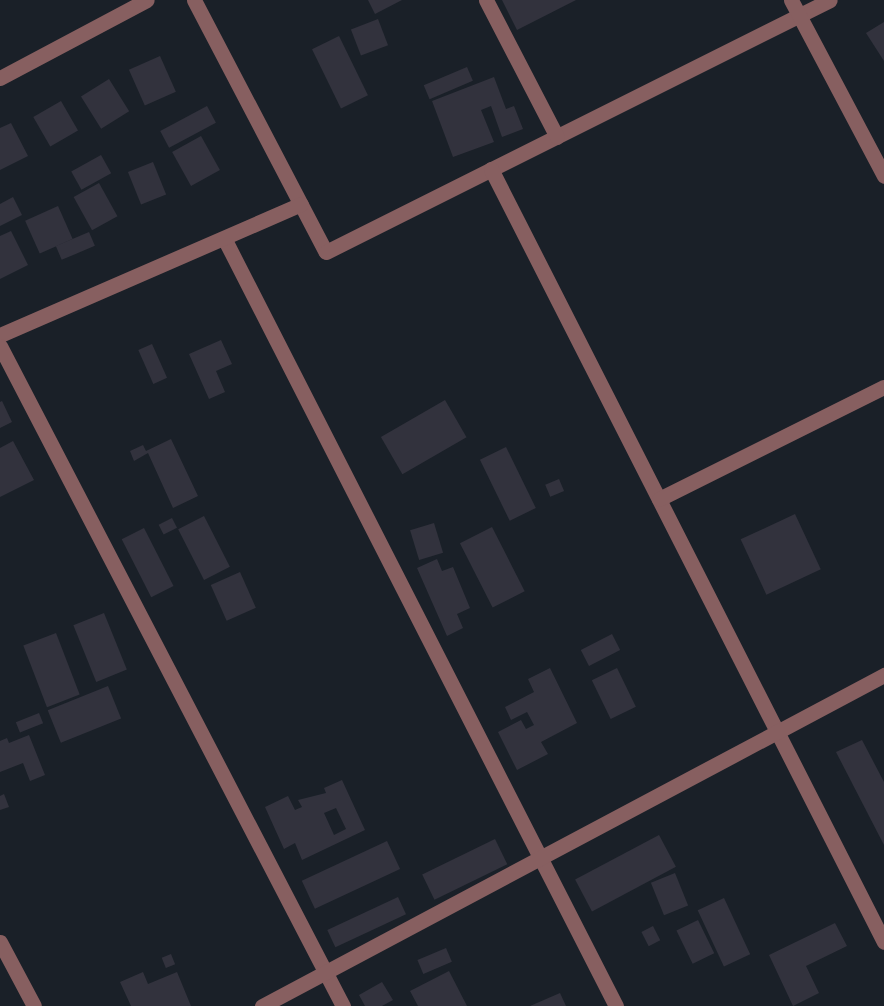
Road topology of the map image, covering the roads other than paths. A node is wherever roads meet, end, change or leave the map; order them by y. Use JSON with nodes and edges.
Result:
{"nodes":[{"id":1,"x":147,"y":0,"type":"edge"},
{"id":2,"x":194,"y":0,"type":"edge"},
{"id":3,"x":486,"y":0,"type":"edge"},
{"id":4,"x":790,"y":0,"type":"edge"},
{"id":5,"x":830,"y":0,"type":"edge"},
{"id":6,"x":799,"y":16,"type":"junction"},
{"id":7,"x":0,"y":78,"type":"edge"},
{"id":8,"x":557,"y":137,"type":"junction"},
{"id":9,"x":491,"y":169,"type":"junction"},
{"id":10,"x":884,"y":176,"type":"edge"},
{"id":11,"x":302,"y":204,"type":"junction"},
{"id":12,"x":225,"y":240,"type":"junction"},
{"id":13,"x":0,"y":335,"type":"edge"},
{"id":14,"x":0,"y":346,"type":"edge"},
{"id":15,"x":884,"y":387,"type":"edge"},
{"id":16,"x":659,"y":499,"type":"junction"},
{"id":17,"x":884,"y":675,"type":"edge"},
{"id":18,"x":777,"y":732,"type":"junction"},
{"id":19,"x":537,"y":857,"type":"junction"},
{"id":20,"x":0,"y":942,"type":"edge"},
{"id":21,"x":884,"y":942,"type":"edge"},
{"id":22,"x":325,"y":972,"type":"junction"},
{"id":23,"x":34,"y":1006,"type":"edge"},
{"id":24,"x":262,"y":1006,"type":"edge"},
{"id":25,"x":343,"y":1006,"type":"edge"},
{"id":26,"x":615,"y":1006,"type":"edge"}],
"edges":[{"from":1,"to":7,"type":"street"},
{"from":2,"to":11,"type":"street"},
{"from":3,"to":8,"type":"street"},
{"from":4,"to":6,"type":"street"},
{"from":5,"to":6,"type":"street"},
{"from":6,"to":8,"type":"street"},
{"from":6,"to":10,"type":"street"},
{"from":8,"to":9,"type":"street"},
{"from":9,"to":11,"type":"street"},
{"from":9,"to":16,"type":"street"},
{"from":11,"to":12,"type":"street"},
{"from":12,"to":13,"type":"street"},
{"from":12,"to":19,"type":"street"},
{"from":14,"to":22,"type":"street"},
{"from":15,"to":16,"type":"street"},
{"from":16,"to":18,"type":"street"},
{"from":17,"to":18,"type":"street"},
{"from":18,"to":19,"type":"street"},
{"from":18,"to":21,"type":"street"},
{"from":19,"to":22,"type":"street"},
{"from":19,"to":26,"type":"street"},
{"from":20,"to":23,"type":"street"},
{"from":22,"to":24,"type":"street"},
{"from":22,"to":25,"type":"street"}]}
